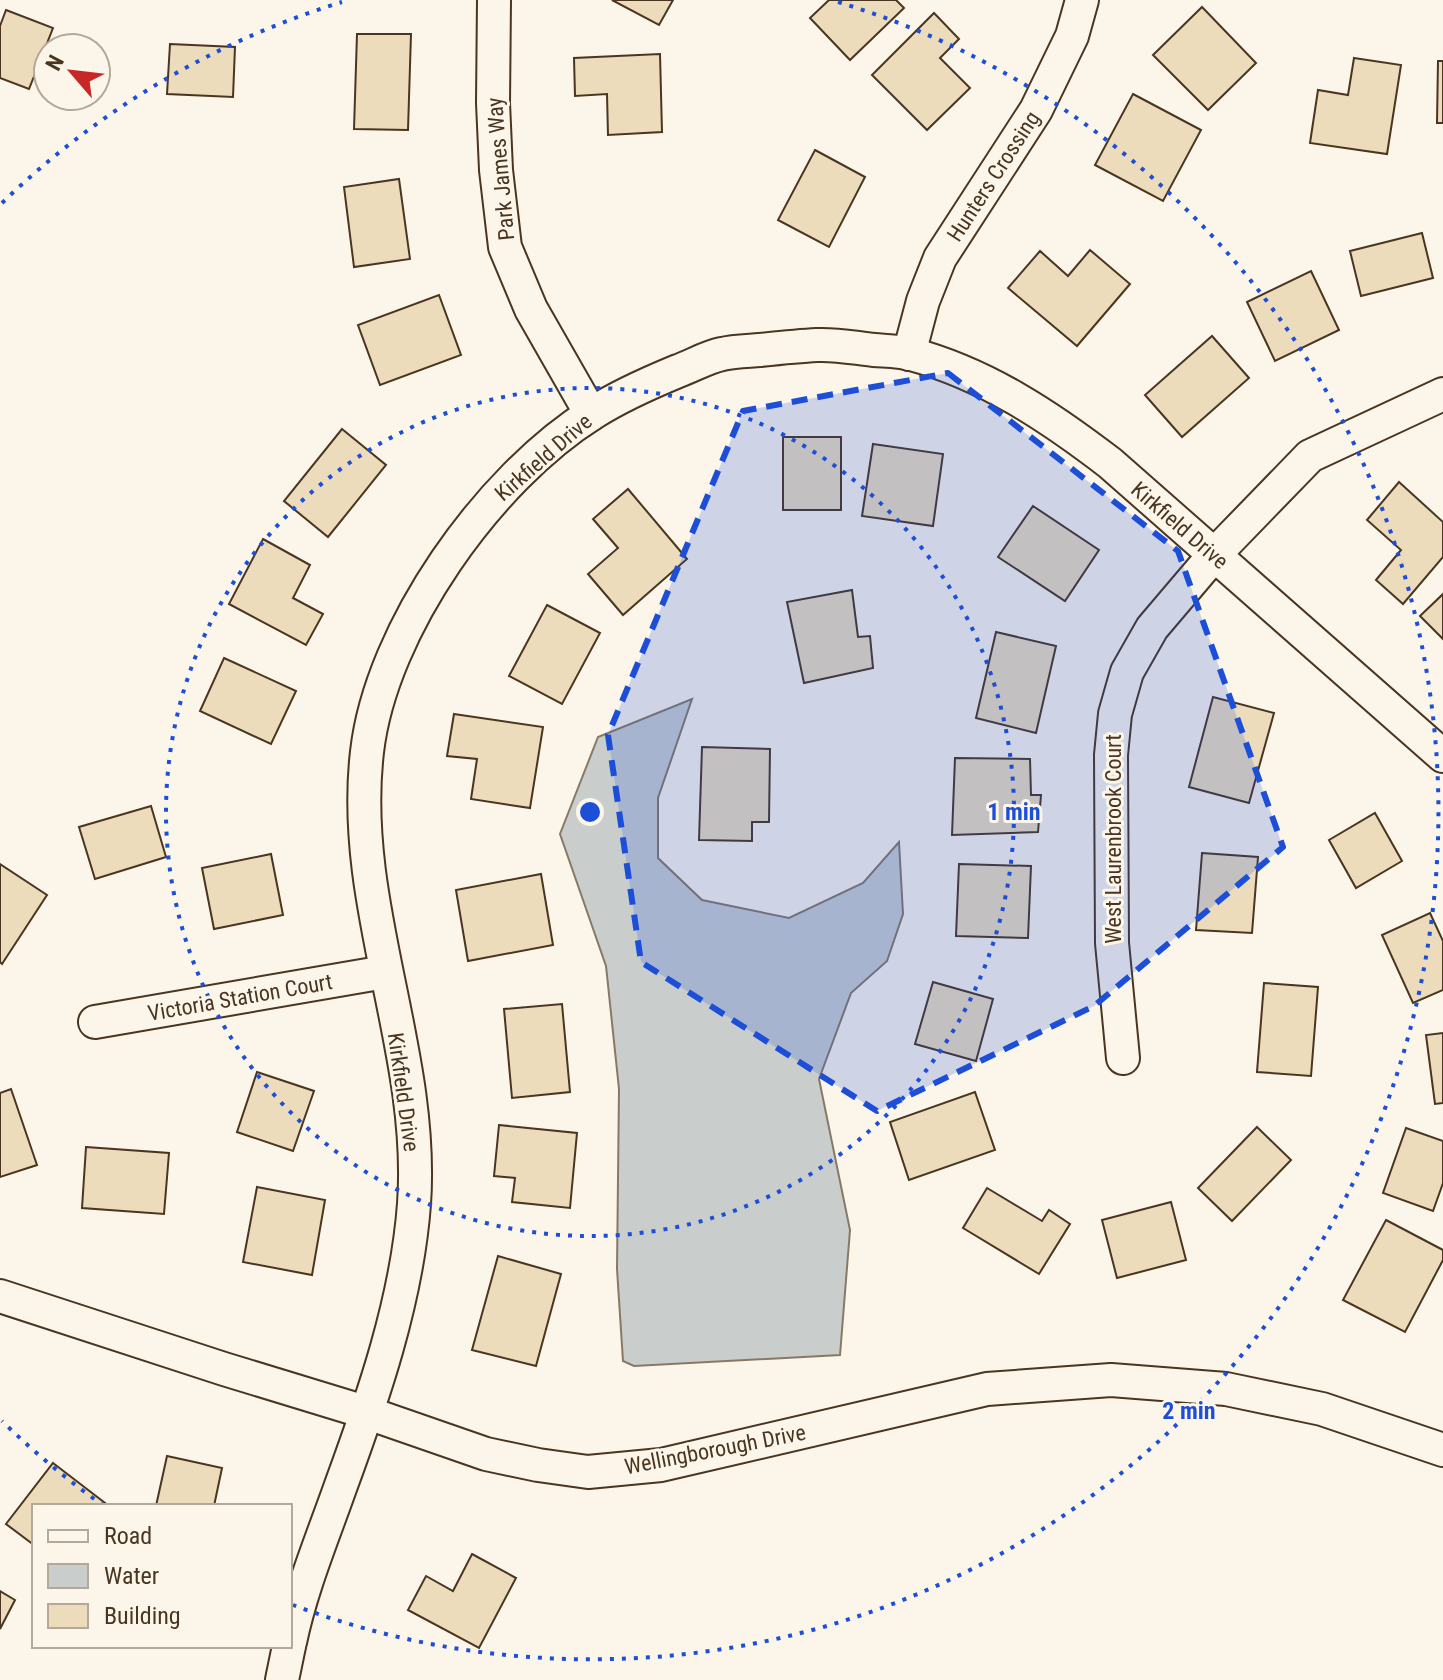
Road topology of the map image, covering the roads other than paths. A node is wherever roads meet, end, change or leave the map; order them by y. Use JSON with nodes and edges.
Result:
{"nodes":[{"id":1,"x":494,"y":0,"type":"edge"},
{"id":2,"x":1082,"y":0,"type":"edge"},
{"id":3,"x":909,"y":354,"type":"junction"},
{"id":4,"x":1443,"y":394,"type":"edge"},
{"id":5,"x":591,"y":414,"type":"junction"},
{"id":6,"x":1214,"y":555,"type":"junction"},
{"id":7,"x":1443,"y":756,"type":"edge"},
{"id":8,"x":385,"y":972,"type":"junction"},
{"id":9,"x":95,"y":1022,"type":"dead end"},
{"id":10,"x":1123,"y":1058,"type":"dead end"},
{"id":11,"x":0,"y":1296,"type":"edge"},
{"id":12,"x":365,"y":1412,"type":"junction"},
{"id":13,"x":1443,"y":1450,"type":"edge"},
{"id":14,"x":292,"y":1637,"type":"edge"},
{"id":15,"x":289,"y":1648,"type":"edge"},
{"id":16,"x":282,"y":1680,"type":"edge"}],
"edges":[{"from":1,"to":5,"type":"street","name":"Park James Way"},
{"from":2,"to":3,"type":"street","name":"Hunters Crossing"},
{"from":3,"to":5,"type":"street","name":"Kirkfield Drive"},
{"from":3,"to":6,"type":"street","name":"Kirkfield Drive"},
{"from":4,"to":6,"type":"street","name":"West Laurenbrook Court"},
{"from":5,"to":8,"type":"street","name":"Kirkfield Drive"},
{"from":6,"to":7,"type":"street","name":"Kirkfield Drive"},
{"from":6,"to":10,"type":"street","name":"West Laurenbrook Court"},
{"from":8,"to":9,"type":"street","name":"Victoria Station Court"},
{"from":8,"to":12,"type":"street","name":"Kirkfield Drive"},
{"from":11,"to":12,"type":"street","name":"Wellingborough Drive"},
{"from":12,"to":13,"type":"street","name":"Wellingborough Drive"},
{"from":12,"to":14,"type":"street","name":"Kirkfield Drive"},
{"from":15,"to":16,"type":"street","name":"Kirkfield Drive"}]}
